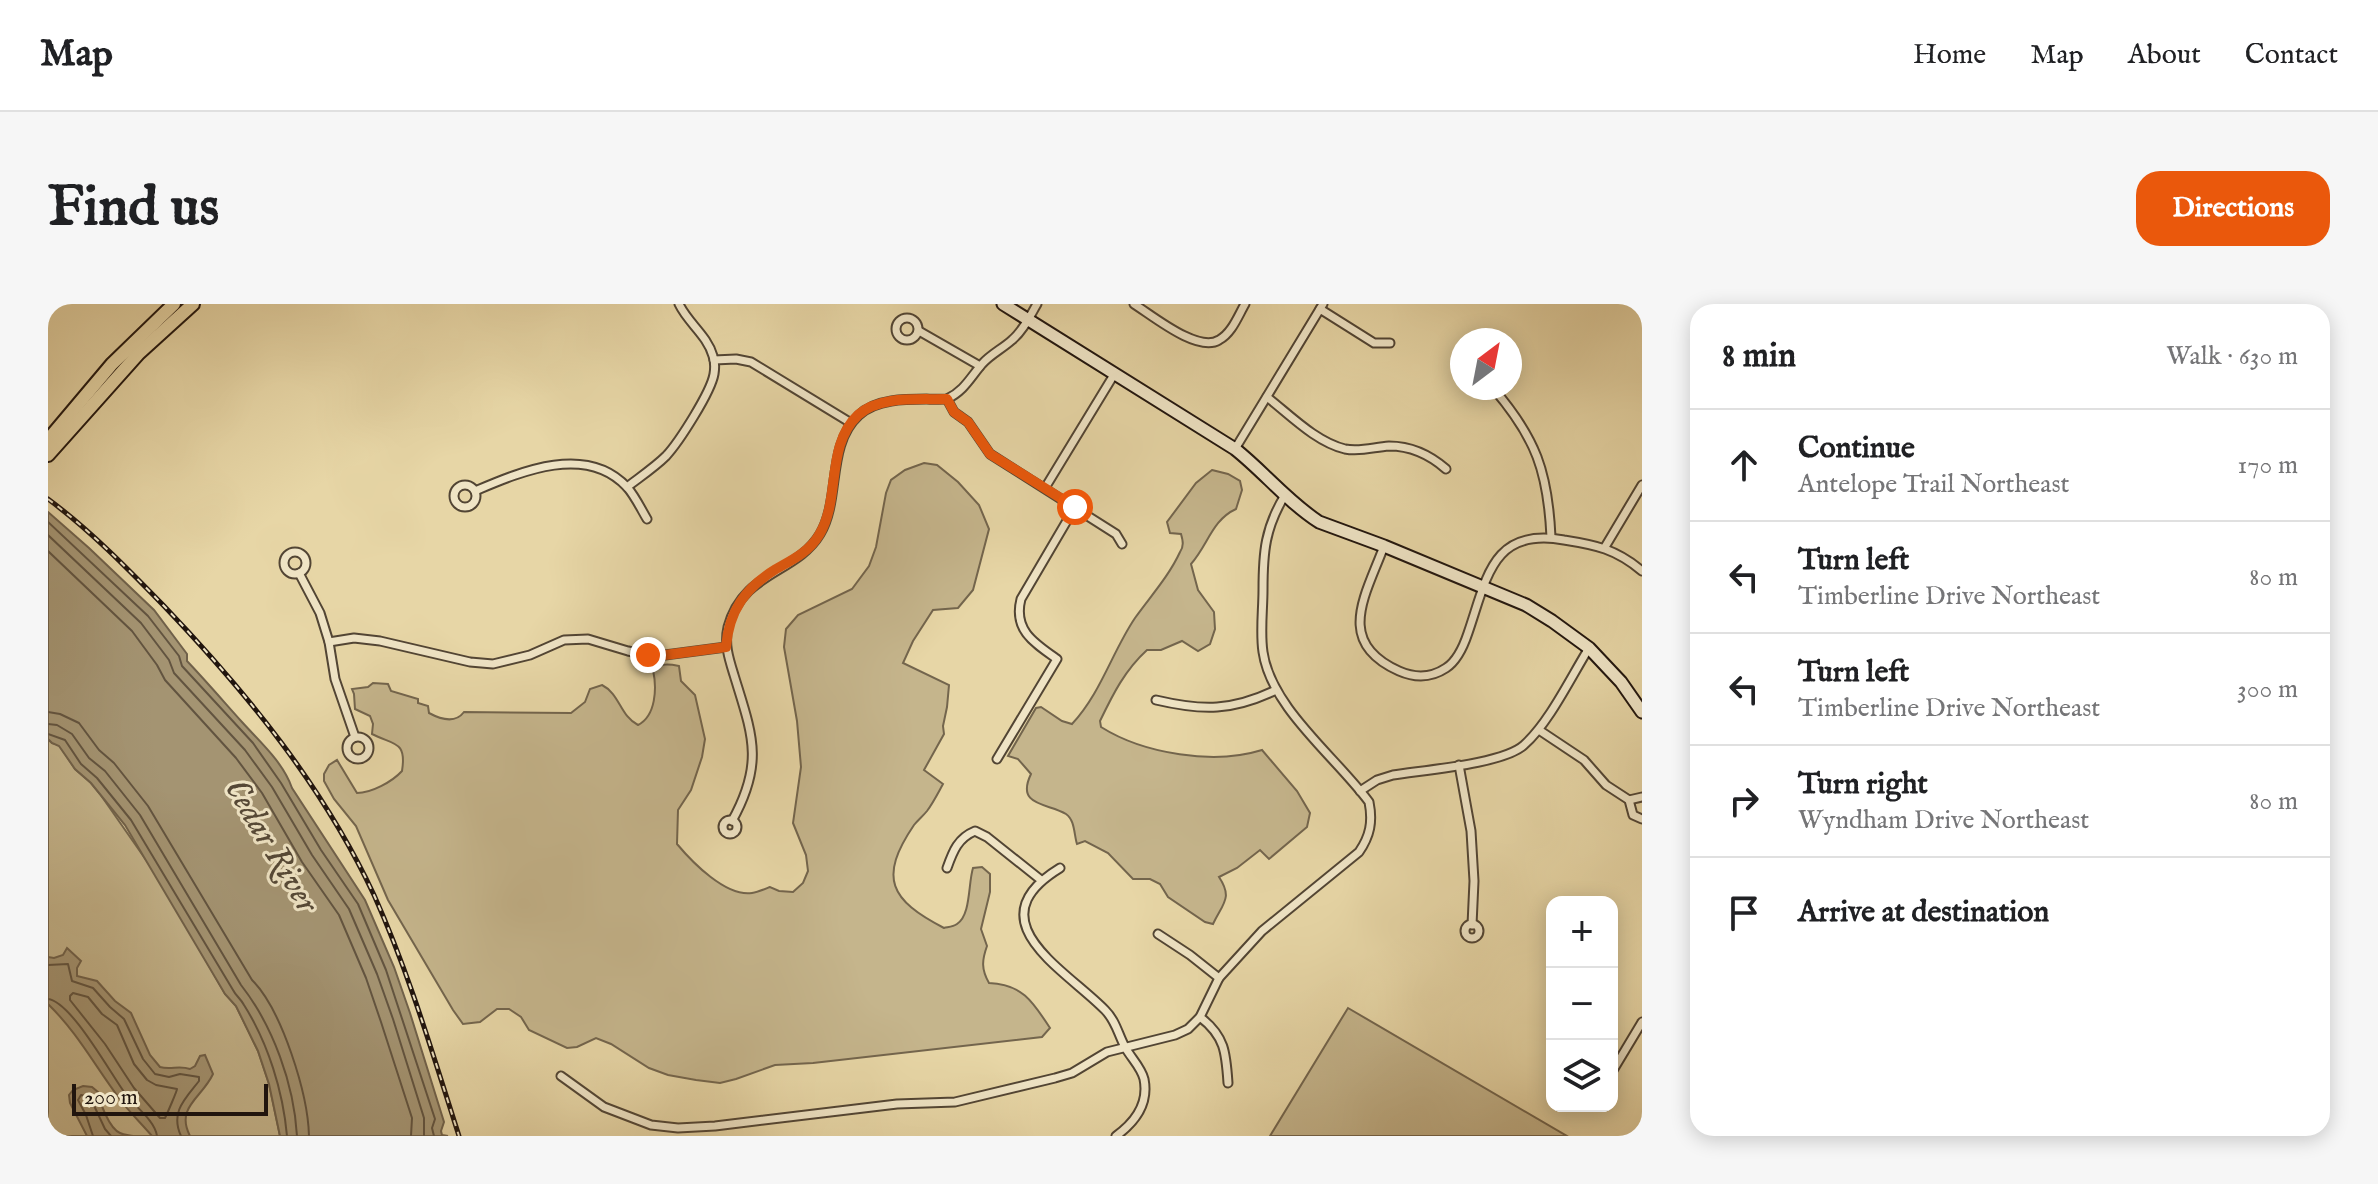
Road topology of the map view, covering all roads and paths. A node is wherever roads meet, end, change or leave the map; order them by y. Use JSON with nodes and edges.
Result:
{"nodes":[{"id":1,"x":174,"y":304,"type":"edge"},
{"id":2,"x":193,"y":304,"type":"edge"},
{"id":3,"x":679,"y":304,"type":"edge"},
{"id":4,"x":1003,"y":304,"type":"edge"},
{"id":5,"x":1037,"y":304,"type":"edge"},
{"id":6,"x":1134,"y":304,"type":"edge"},
{"id":7,"x":1245,"y":304,"type":"edge"},
{"id":8,"x":1322,"y":307,"type":"edge"},
{"id":9,"x":1028,"y":319,"type":"junction"},
{"id":10,"x":919,"y":331,"type":"dead end"},
{"id":11,"x":1390,"y":343,"type":"dead end"},
{"id":12,"x":714,"y":360,"type":"junction"},
{"id":13,"x":980,"y":366,"type":"junction"},
{"id":14,"x":1115,"y":373,"type":"junction"},
{"id":15,"x":1267,"y":397,"type":"junction"},
{"id":16,"x":947,"y":399,"type":"junction"},
{"id":17,"x":1502,"y":400,"type":"edge"},
{"id":18,"x":851,"y":423,"type":"junction"},
{"id":19,"x":48,"y":440,"type":"edge"},
{"id":20,"x":1235,"y":449,"type":"junction"},
{"id":21,"x":48,"y":455,"type":"edge"},
{"id":22,"x":1446,"y":469,"type":"dead end"},
{"id":23,"x":1642,"y":485,"type":"edge"},
{"id":24,"x":627,"y":487,"type":"junction"},
{"id":25,"x":1045,"y":488,"type":"junction"},
{"id":26,"x":475,"y":491,"type":"dead end"},
{"id":27,"x":1285,"y":495,"type":"junction"},
{"id":28,"x":1075,"y":507,"type":"junction"},
{"id":29,"x":647,"y":519,"type":"dead end"},
{"id":30,"x":1551,"y":537,"type":"junction"},
{"id":31,"x":1122,"y":544,"type":"dead end"},
{"id":32,"x":1384,"y":546,"type":"junction"},
{"id":33,"x":1605,"y":547,"type":"junction"},
{"id":34,"x":1642,"y":571,"type":"edge"},
{"id":35,"x":299,"y":573,"type":"dead end"},
{"id":36,"x":1484,"y":587,"type":"junction"},
{"id":37,"x":329,"y":642,"type":"junction"},
{"id":38,"x":726,"y":647,"type":"junction"},
{"id":39,"x":1589,"y":648,"type":"junction"},
{"id":40,"x":1276,"y":690,"type":"junction"},
{"id":41,"x":1156,"y":700,"type":"dead end"},
{"id":42,"x":1642,"y":712,"type":"edge"},
{"id":43,"x":1539,"y":730,"type":"junction"},
{"id":44,"x":355,"y":737,"type":"dead end"},
{"id":45,"x":997,"y":759,"type":"dead end"},
{"id":46,"x":1459,"y":765,"type":"junction"},
{"id":47,"x":1360,"y":791,"type":"junction"},
{"id":48,"x":1642,"y":797,"type":"edge"},
{"id":49,"x":1629,"y":800,"type":"junction"},
{"id":50,"x":1642,"y":819,"type":"edge"},
{"id":51,"x":732,"y":821,"type":"dead end"},
{"id":52,"x":947,"y":868,"type":"dead end"},
{"id":53,"x":1060,"y":868,"type":"dead end"},
{"id":54,"x":1041,"y":880,"type":"junction"},
{"id":55,"x":1472,"y":925,"type":"dead end"},
{"id":56,"x":1158,"y":934,"type":"dead end"},
{"id":57,"x":1219,"y":978,"type":"junction"},
{"id":58,"x":1200,"y":1017,"type":"junction"},
{"id":59,"x":1642,"y":1022,"type":"edge"},
{"id":60,"x":1125,"y":1047,"type":"junction"},
{"id":61,"x":1618,"y":1062,"type":"edge"},
{"id":62,"x":561,"y":1076,"type":"dead end"},
{"id":63,"x":1228,"y":1083,"type":"dead end"},
{"id":64,"x":715,"y":1126,"type":"junction"},
{"id":65,"x":716,"y":1136,"type":"edge"},
{"id":66,"x":1116,"y":1136,"type":"edge"}],
"edges":[{"from":1,"to":19,"type":"main road"},
{"from":2,"to":21,"type":"main road"},
{"from":3,"to":12,"type":"street"},
{"from":4,"to":9,"type":"street"},
{"from":5,"to":9,"type":"street"},
{"from":6,"to":7,"type":"street"},
{"from":8,"to":11,"type":"street"},
{"from":8,"to":15,"type":"street"},
{"from":9,"to":13,"type":"street"},
{"from":9,"to":14,"type":"street"},
{"from":10,"to":13,"type":"street"},
{"from":12,"to":18,"type":"street"},
{"from":12,"to":24,"type":"street"},
{"from":13,"to":16,"type":"street"},
{"from":14,"to":20,"type":"street"},
{"from":14,"to":25,"type":"street"},
{"from":15,"to":20,"type":"street"},
{"from":15,"to":22,"type":"street"},
{"from":16,"to":18,"type":"street"},
{"from":16,"to":25,"type":"street"},
{"from":17,"to":30,"type":"street"},
{"from":18,"to":38,"type":"street"},
{"from":20,"to":27,"type":"street"},
{"from":23,"to":33,"type":"street"},
{"from":24,"to":26,"type":"street"},
{"from":24,"to":29,"type":"street"},
{"from":25,"to":28,"type":"street"},
{"from":27,"to":32,"type":"street"},
{"from":27,"to":40,"type":"street"},
{"from":28,"to":31,"type":"street"},
{"from":28,"to":45,"type":"street"},
{"from":30,"to":33,"type":"street"},
{"from":30,"to":36,"type":"street"},
{"from":32,"to":36,"type":"street"},
{"from":32,"to":36,"type":"street"},
{"from":33,"to":34,"type":"street"},
{"from":35,"to":37,"type":"street"},
{"from":36,"to":39,"type":"street"},
{"from":37,"to":38,"type":"street"},
{"from":37,"to":44,"type":"street"},
{"from":38,"to":51,"type":"street"},
{"from":39,"to":42,"type":"street"},
{"from":39,"to":43,"type":"street"},
{"from":40,"to":41,"type":"street"},
{"from":40,"to":47,"type":"street"},
{"from":43,"to":46,"type":"street"},
{"from":43,"to":49,"type":"street"},
{"from":46,"to":47,"type":"street"},
{"from":46,"to":55,"type":"street"},
{"from":47,"to":57,"type":"street"},
{"from":48,"to":49,"type":"street"},
{"from":49,"to":50,"type":"street"},
{"from":52,"to":54,"type":"street"},
{"from":53,"to":54,"type":"street"},
{"from":54,"to":60,"type":"street"},
{"from":56,"to":57,"type":"street"},
{"from":57,"to":58,"type":"street"},
{"from":58,"to":60,"type":"street"},
{"from":58,"to":63,"type":"street"},
{"from":59,"to":61,"type":"street"},
{"from":60,"to":64,"type":"street"},
{"from":60,"to":66,"type":"street"},
{"from":62,"to":64,"type":"street"},
{"from":64,"to":65,"type":"street"}]}
